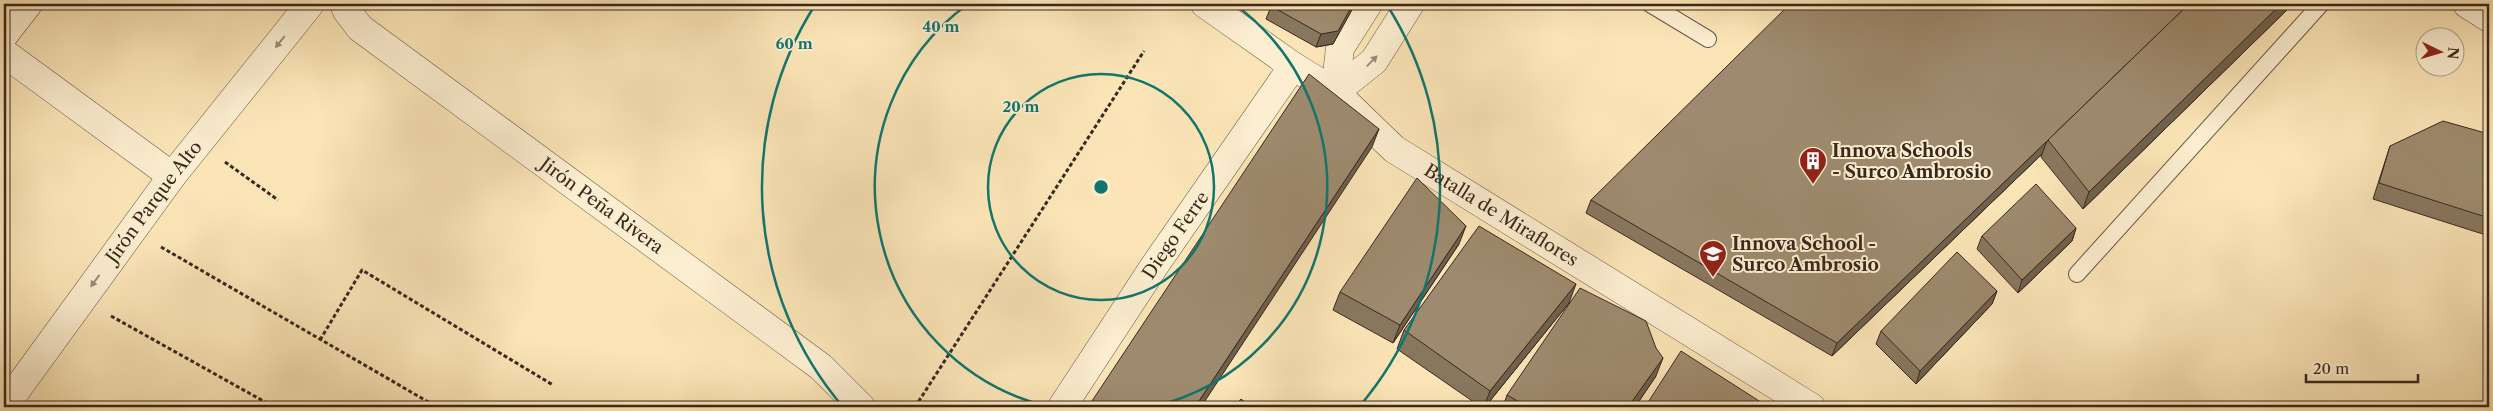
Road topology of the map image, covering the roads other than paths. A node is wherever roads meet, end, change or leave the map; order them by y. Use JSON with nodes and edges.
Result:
{"nodes":[{"id":1,"x":28,"y":4,"type":"edge"},
{"id":2,"x":310,"y":4,"type":"edge"},
{"id":3,"x":344,"y":4,"type":"edge"},
{"id":4,"x":1205,"y":4,"type":"edge"},
{"id":5,"x":1368,"y":4,"type":"edge"},
{"id":6,"x":1410,"y":4,"type":"edge"},
{"id":7,"x":1650,"y":4,"type":"edge"},
{"id":8,"x":2321,"y":4,"type":"edge"},
{"id":9,"x":2467,"y":4,"type":"edge"},
{"id":10,"x":2489,"y":18,"type":"edge"},
{"id":11,"x":4,"y":35,"type":"edge"},
{"id":12,"x":1708,"y":39,"type":"dead end"},
{"id":13,"x":4,"y":53,"type":"edge"},
{"id":14,"x":1293,"y":66,"type":"junction"},
{"id":15,"x":1335,"y":92,"type":"junction"},
{"id":16,"x":172,"y":176,"type":"junction"},
{"id":17,"x":2077,"y":274,"type":"dead end"},
{"id":18,"x":4,"y":407,"type":"edge"},
{"id":19,"x":861,"y":407,"type":"edge"},
{"id":20,"x":1062,"y":407,"type":"edge"},
{"id":21,"x":1811,"y":407,"type":"edge"}],
"edges":[{"from":1,"to":11,"type":"street"},
{"from":2,"to":16,"type":"street","name":"Jirón Parque Alto","one_way":true},
{"from":3,"to":19,"type":"street","name":"Jirón Peña Rivera"},
{"from":4,"to":14,"type":"street","name":"Batalla de Miraflores"},
{"from":5,"to":15,"type":"street"},
{"from":15,"to":6,"type":"street","one_way":true},
{"from":7,"to":12,"type":"lane"},
{"from":8,"to":17,"type":"lane"},
{"from":9,"to":10,"type":"street"},
{"from":13,"to":16,"type":"street"},
{"from":14,"to":15,"type":"street","name":"Batalla de Miraflores"},
{"from":14,"to":20,"type":"street","name":"Diego Ferre"},
{"from":15,"to":21,"type":"street","name":"Batalla de Miraflores"},
{"from":16,"to":18,"type":"street","name":"Jirón Parque Alto","one_way":true}]}
